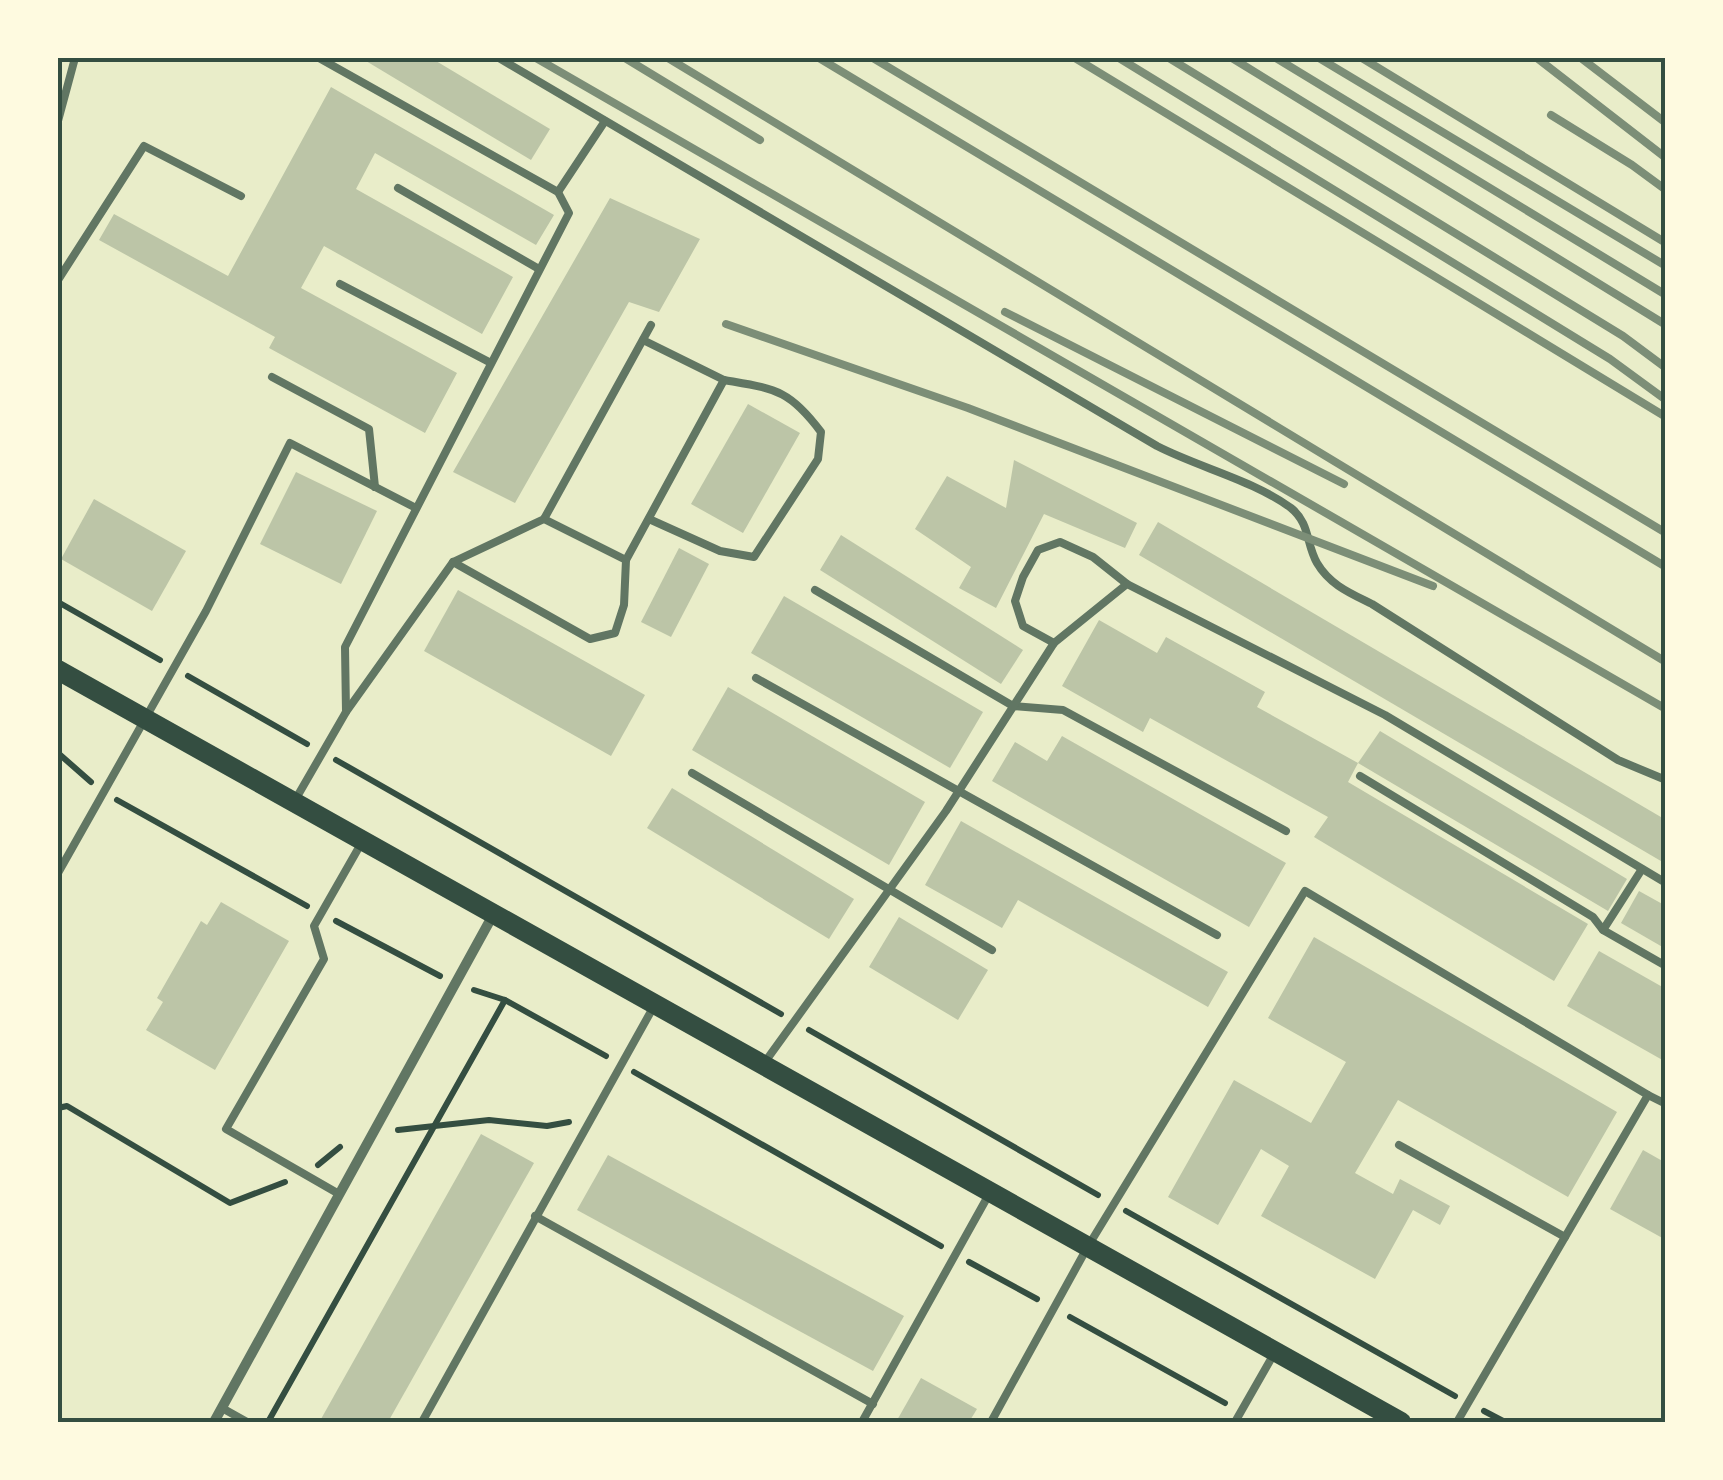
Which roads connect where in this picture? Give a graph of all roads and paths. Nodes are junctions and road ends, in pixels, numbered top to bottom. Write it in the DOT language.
graph roads {
  1 [pos="75,58"];
  2 [pos="319,58"];
  3 [pos="498,58"];
  4 [pos="605,121"];
  5 [pos="58,122"];
  6 [pos="398,188"];
  7 [pos="558,192"];
  8 [pos="241,196"];
  9 [pos="540,269"];
  10 [pos="58,280"];
  11 [pos="340,284"];
  12 [pos="651,325"];
  13 [pos="643,340"];
  14 [pos="491,363"];
  15 [pos="272,377"];
  16 [pos="724,380"];
  17 [pos="375,486"];
  18 [pos="416,508"];
  19 [pos="649,518"];
  20 [pos="544,519"];
  21 [pos="626,560"];
  22 [pos="454,562"];
  23 [pos="1127,584"];
  24 [pos="815,590"];
  25 [pos="1054,643"];
  26 [pos="58,670"];
  27 [pos="756,678"];
  28 [pos="1013,706"];
  29 [pos="346,712"];
  30 [pos="146,721"];
  31 [pos="58,753"];
  32 [pos="692,773"];
  33 [pos="1360,776"];
  34 [pos="1666,780"];
  35 [pos="958,791"];
  36 [pos="102,792"];
  37 [pos="293,804"];
  38 [pos="1286,831"];
  39 [pos="362,842"];
  40 [pos="1642,869"];
  41 [pos="58,873"];
  42 [pos="1666,883"];
  43 [pos="889,890"];
  44 [pos="321,914"];
  45 [pos="493,915"];
  46 [pos="1603,930"];
  47 [pos="1216,936"];
  48 [pos="992,950"];
  49 [pos="1666,966"];
  50 [pos="454,984"];
  51 [pos="505,1000"];
  52 [pos="654,1006"];
  53 [pos="621,1064"];
  54 [pos="763,1066"];
  55 [pos="1648,1095"];
  56 [pos="1666,1104"];
  57 [pos="58,1108"];
  58 [pos="590,1118"];
  59 [pos="434,1126"];
  60 [pos="373,1132"];
  61 [pos="1399,1146"];
  62 [pos="306,1174"];
  63 [pos="991,1192"];
  64 [pos="339,1194"];
  65 [pos="535,1216"];
  66 [pos="1565,1237"];
  67 [pos="1087,1248"];
  68 [pos="956,1254"];
  69 [pos="1054,1308"];
  70 [pos="1275,1352"];
  71 [pos="873,1404"];
  72 [pos="222,1408"];
  73 [pos="1241,1411"];
  74 [pos="1366,1414"];
  75 [pos="214,1422"];
  76 [pos="247,1422"];
  77 [pos="268,1422"];
  78 [pos="422,1422"];
  79 [pos="862,1422"];
  80 [pos="991,1422"];
  81 [pos="1235,1422"];
  82 [pos="1401,1422"];
  83 [pos="1457,1422"];
  1 -- 5 [label="lane"];
  2 -- 7 [label="lane"];
  3 -- 4 [label="lane"];
  4 -- 7 [label="lane"];
  4 -- 34 [label="lane"];
  6 -- 9 [label="lane"];
  7 -- 9 [label="lane"];
  8 -- 10 [label="lane"];
  9 -- 14 [label="lane"];
  11 -- 14 [label="lane"];
  12 -- 13 [label="lane"];
  13 -- 16 [label="lane"];
  13 -- 20 [label="lane"];
  14 -- 18 [label="lane"];
  15 -- 17 [label="lane"];
  16 -- 19 [label="lane"];
  16 -- 19 [label="lane"];
  17 -- 18 [label="lane"];
  17 -- 30 [label="lane"];
  18 -- 29 [label="lane"];
  19 -- 21 [label="lane"];
  20 -- 21 [label="lane"];
  20 -- 22 [label="lane"];
  21 -- 22 [label="lane"];
  22 -- 29 [label="lane"];
  23 -- 25 [label="lane"];
  23 -- 25 [label="lane"];
  23 -- 40 [label="lane"];
  24 -- 28 [label="lane"];
  25 -- 28 [label="lane"];
  26 -- 30 [label="main road"];
  27 -- 35 [label="lane"];
  28 -- 35 [label="lane"];
  28 -- 38 [label="lane"];
  29 -- 37 [label="lane"];
  30 -- 36 [label="lane"];
  30 -- 37 [label="main road"];
  31 -- 36 [label="path"];
  32 -- 43 [label="lane"];
  33 -- 46 [label="lane"];
  35 -- 43 [label="lane"];
  35 -- 47 [label="lane"];
  36 -- 41 [label="lane"];
  36 -- 44 [label="path"];
  37 -- 39 [label="main road"];
  39 -- 44 [label="lane"];
  39 -- 45 [label="main road"];
  40 -- 42 [label="lane"];
  40 -- 46 [label="lane"];
  43 -- 48 [label="lane"];
  43 -- 54 [label="lane"];
  44 -- 50 [label="path"];
  44 -- 62 [label="lane"];
  45 -- 50 [label="street"];
  45 -- 52 [label="main road"];
  46 -- 49 [label="lane"];
  50 -- 51 [label="path"];
  50 -- 60 [label="street"];
  51 -- 53 [label="path"];
  51 -- 59 [label="path"];
  52 -- 53 [label="lane"];
  52 -- 54 [label="main road"];
  53 -- 58 [label="lane"];
  53 -- 68 [label="path"];
  54 -- 63 [label="main road"];
  55 -- 56 [label="lane"];
  55 -- 66 [label="lane"];
  55 -- 67 [label="lane"];
  57 -- 62 [label="path"];
  58 -- 59 [label="path"];
  58 -- 65 [label="lane"];
  59 -- 60 [label="path"];
  59 -- 77 [label="path"];
  60 -- 62 [label="path"];
  60 -- 64 [label="street"];
  61 -- 66 [label="lane"];
  62 -- 64 [label="lane"];
  63 -- 67 [label="main road"];
  63 -- 68 [label="lane"];
  64 -- 72 [label="street"];
  65 -- 71 [label="lane"];
  65 -- 78 [label="lane"];
  66 -- 83 [label="lane"];
  67 -- 69 [label="lane"];
  67 -- 70 [label="main road"];
  68 -- 69 [label="path"];
  68 -- 71 [label="lane"];
  69 -- 73 [label="path"];
  69 -- 80 [label="lane"];
  70 -- 73 [label="lane"];
  70 -- 74 [label="main road"];
  71 -- 79 [label="lane"];
  72 -- 75 [label="street"];
  72 -- 76 [label="lane"];
  73 -- 81 [label="lane"];
  74 -- 82 [label="main road"];
}
